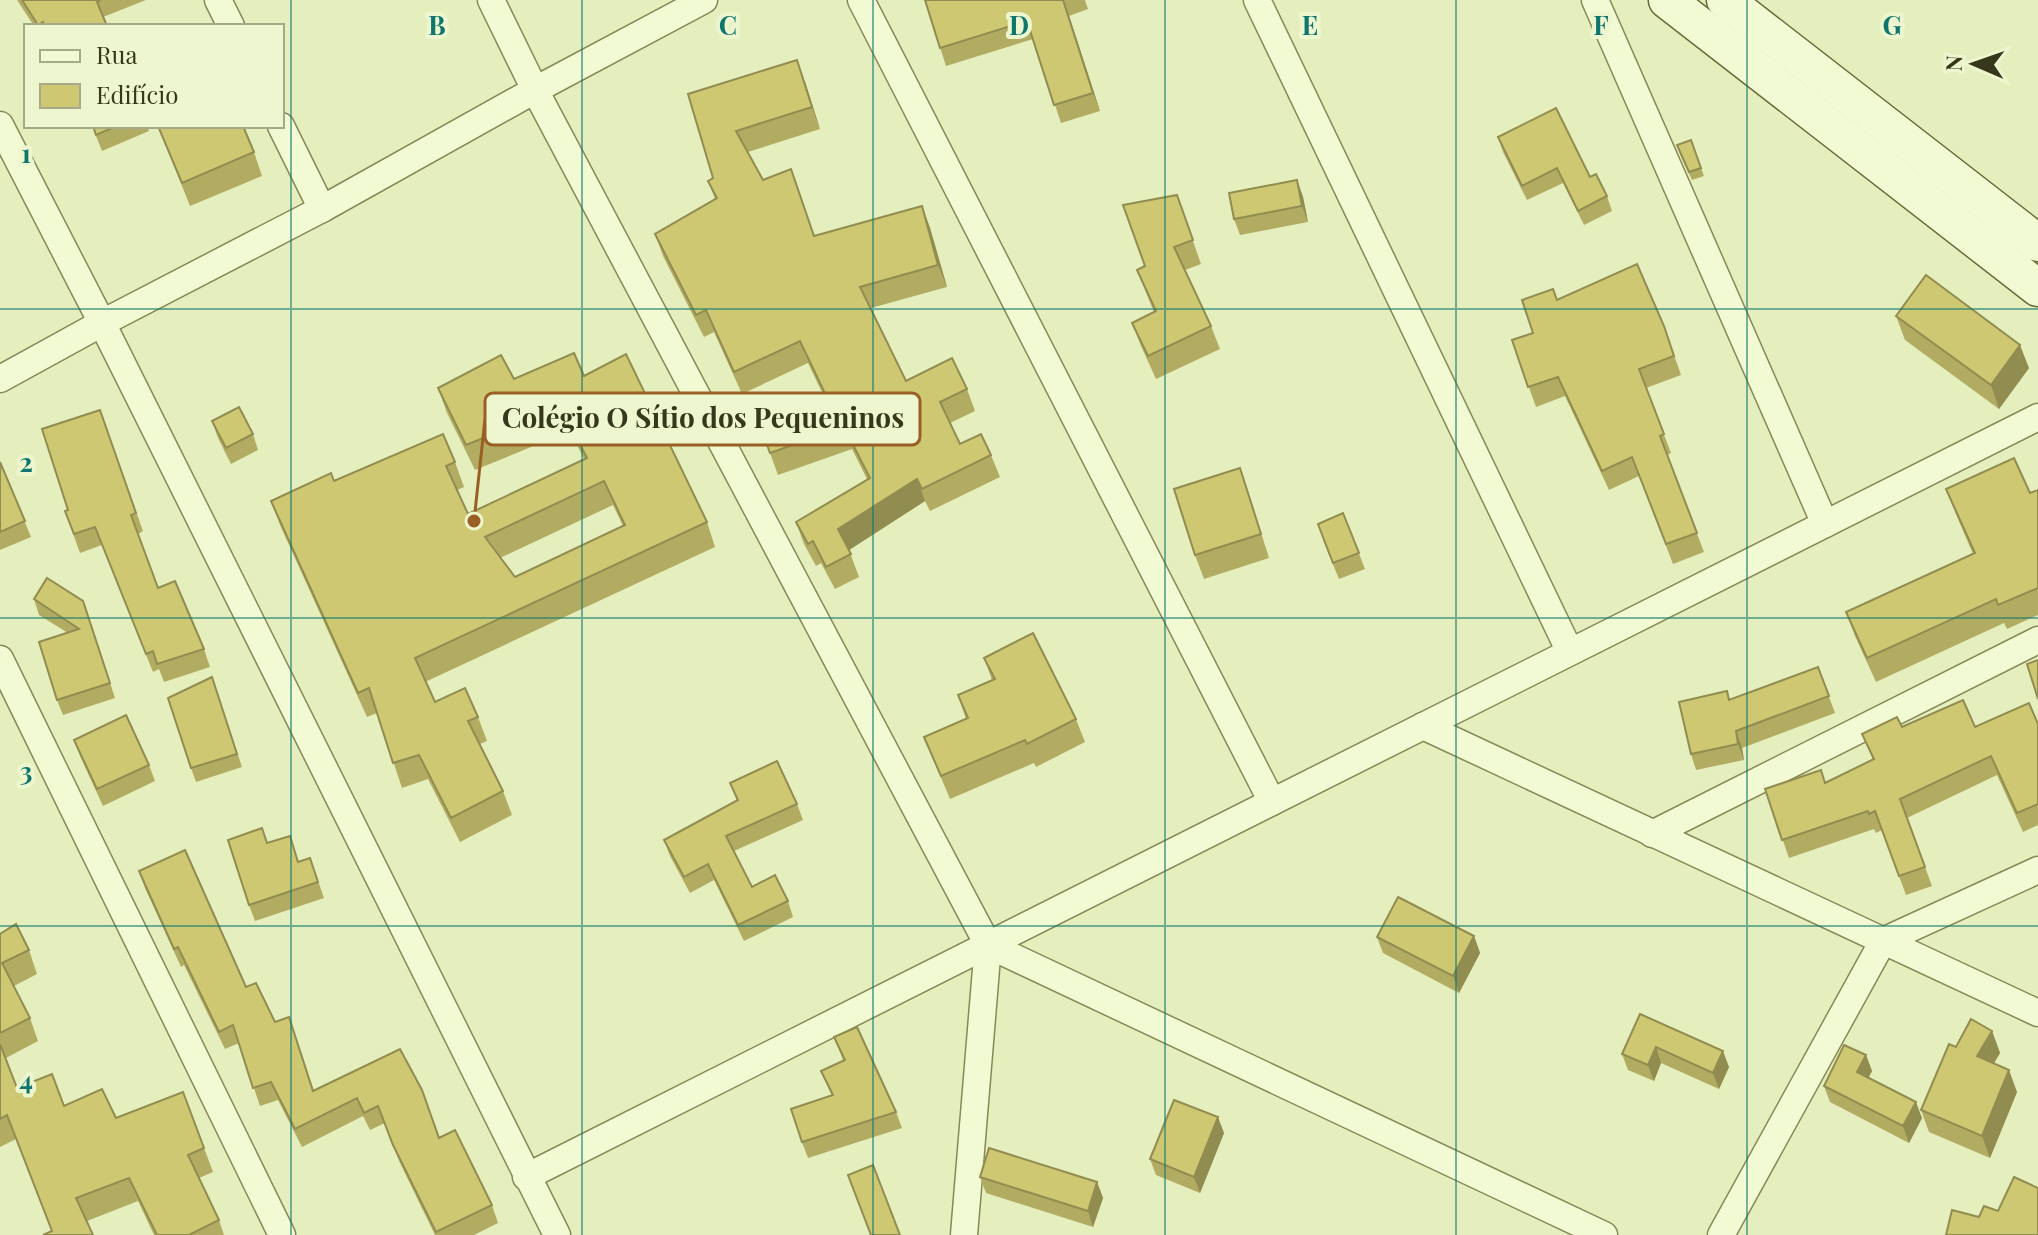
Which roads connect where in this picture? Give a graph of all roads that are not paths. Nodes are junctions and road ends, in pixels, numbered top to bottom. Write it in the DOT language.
graph roads {
  1 [pos="218,0"];
  2 [pos="491,0"];
  3 [pos="704,0"];
  4 [pos="861,0"];
  5 [pos="1257,0"];
  6 [pos="1595,0"];
  7 [pos="1667,0"];
  8 [pos="1725,0"];
  9 [pos="230,24"];
  10 [pos="535,90"];
  11 [pos="0,125"];
  12 [pos="282,128"];
  13 [pos="322,209"];
  14 [pos="2038,243"];
  15 [pos="2038,288"];
  16 [pos="102,323"];
  17 [pos="0,379"];
  18 [pos="2038,417"];
  19 [pos="1825,524"];
  20 [pos="2038,640"];
  21 [pos="1570,652"];
  22 [pos="0,659"];
  23 [pos="1423,726"];
  24 [pos="1272,802"];
  25 [pos="1652,834"];
  26 [pos="2038,870"];
  27 [pos="1883,941"];
  28 [pos="988,945"];
  29 [pos="2038,1013"];
  30 [pos="526,1177"];
  31 [pos="282,1235"];
  32 [pos="557,1235"];
  33 [pos="964,1235"];
  34 [pos="1604,1235"];
  35 [pos="1721,1235"];
  1 -- 9 [label="street"];
  2 -- 10 [label="street"];
  3 -- 10 [label="street"];
  4 -- 24 [label="street"];
  5 -- 21 [label="street"];
  6 -- 19 [label="street"];
  7 -- 15 [label="street"];
  8 -- 14 [label="street"];
  10 -- 13 [label="street"];
  10 -- 28 [label="street"];
  11 -- 16 [label="street"];
  12 -- 13 [label="street"];
  13 -- 16 [label="street"];
  16 -- 17 [label="street"];
  16 -- 30 [label="street"];
  18 -- 19 [label="street"];
  19 -- 21 [label="street"];
  20 -- 25 [label="street"];
  21 -- 23 [label="street"];
  22 -- 31 [label="street"];
  23 -- 24 [label="street"];
  23 -- 25 [label="street"];
  24 -- 28 [label="street"];
  25 -- 27 [label="street"];
  26 -- 27 [label="street"];
  27 -- 29 [label="street"];
  27 -- 35 [label="street"];
  28 -- 30 [label="street"];
  28 -- 33 [label="street"];
  28 -- 34 [label="street"];
  30 -- 32 [label="street"];
}
